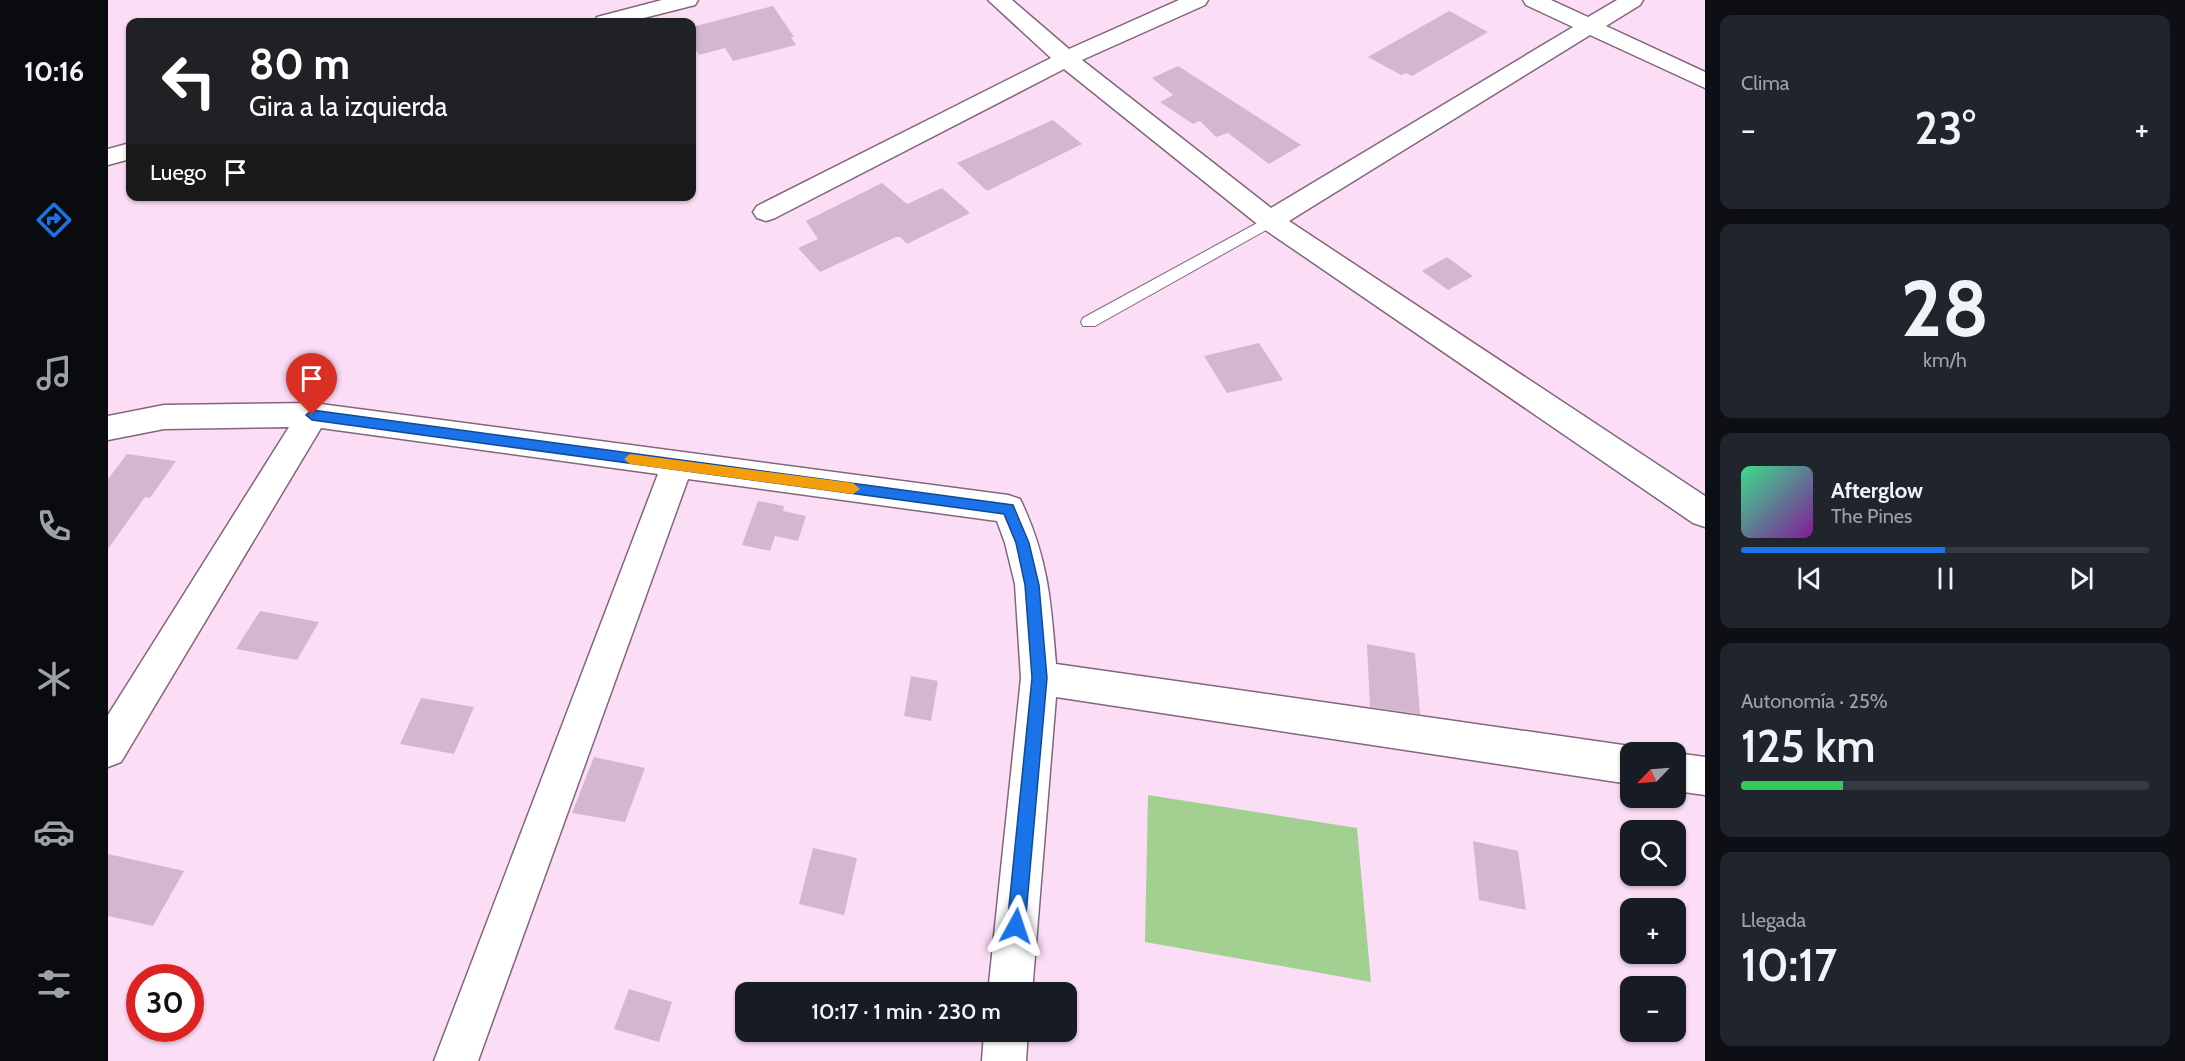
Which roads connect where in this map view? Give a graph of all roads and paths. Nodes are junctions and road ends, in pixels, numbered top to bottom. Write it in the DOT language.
graph roads {
  1 [pos="687,0"];
  2 [pos="999,0"];
  3 [pos="1197,0"];
  4 [pos="1533,0"];
  5 [pos="1632,0"];
  6 [pos="620,18"];
  7 [pos="1590,27"];
  8 [pos="1066,59"];
  9 [pos="1705,81"];
  10 [pos="126,152"];
  11 [pos="108,157"];
  12 [pos="766,212"];
  13 [pos="1270,221"];
  14 [pos="1089,322"];
  15 [pos="312,415"];
  16 [pos="108,428"];
  17 [pos="676,465"];
  18 [pos="1701,505"];
  19 [pos="1039,678"];
  20 [pos="108,749"];
  21 [pos="1620,764"];
  22 [pos="1686,773"];
  23 [pos="1705,776"];
  24 [pos="1011,982"];
  25 [pos="1005,1042"];
  26 [pos="456,1061"];
  27 [pos="1004,1061"];
  1 -- 6 [label="street"];
  2 -- 8 [label="street"];
  3 -- 8 [label="street"];
  4 -- 7 [label="street"];
  5 -- 7 [label="street"];
  7 -- 9 [label="street"];
  7 -- 13 [label="street"];
  8 -- 12 [label="street"];
  8 -- 13 [label="street"];
  10 -- 11 [label="street"];
  13 -- 14 [label="lane"];
  13 -- 18 [label="street"];
  15 -- 16 [label="street"];
  15 -- 17 [label="street"];
  15 -- 20 [label="street"];
  17 -- 19 [label="street"];
  17 -- 26 [label="street"];
  19 -- 21 [label="street"];
  19 -- 24 [label="street"];
  22 -- 23 [label="street"];
  25 -- 27 [label="street"];
}
